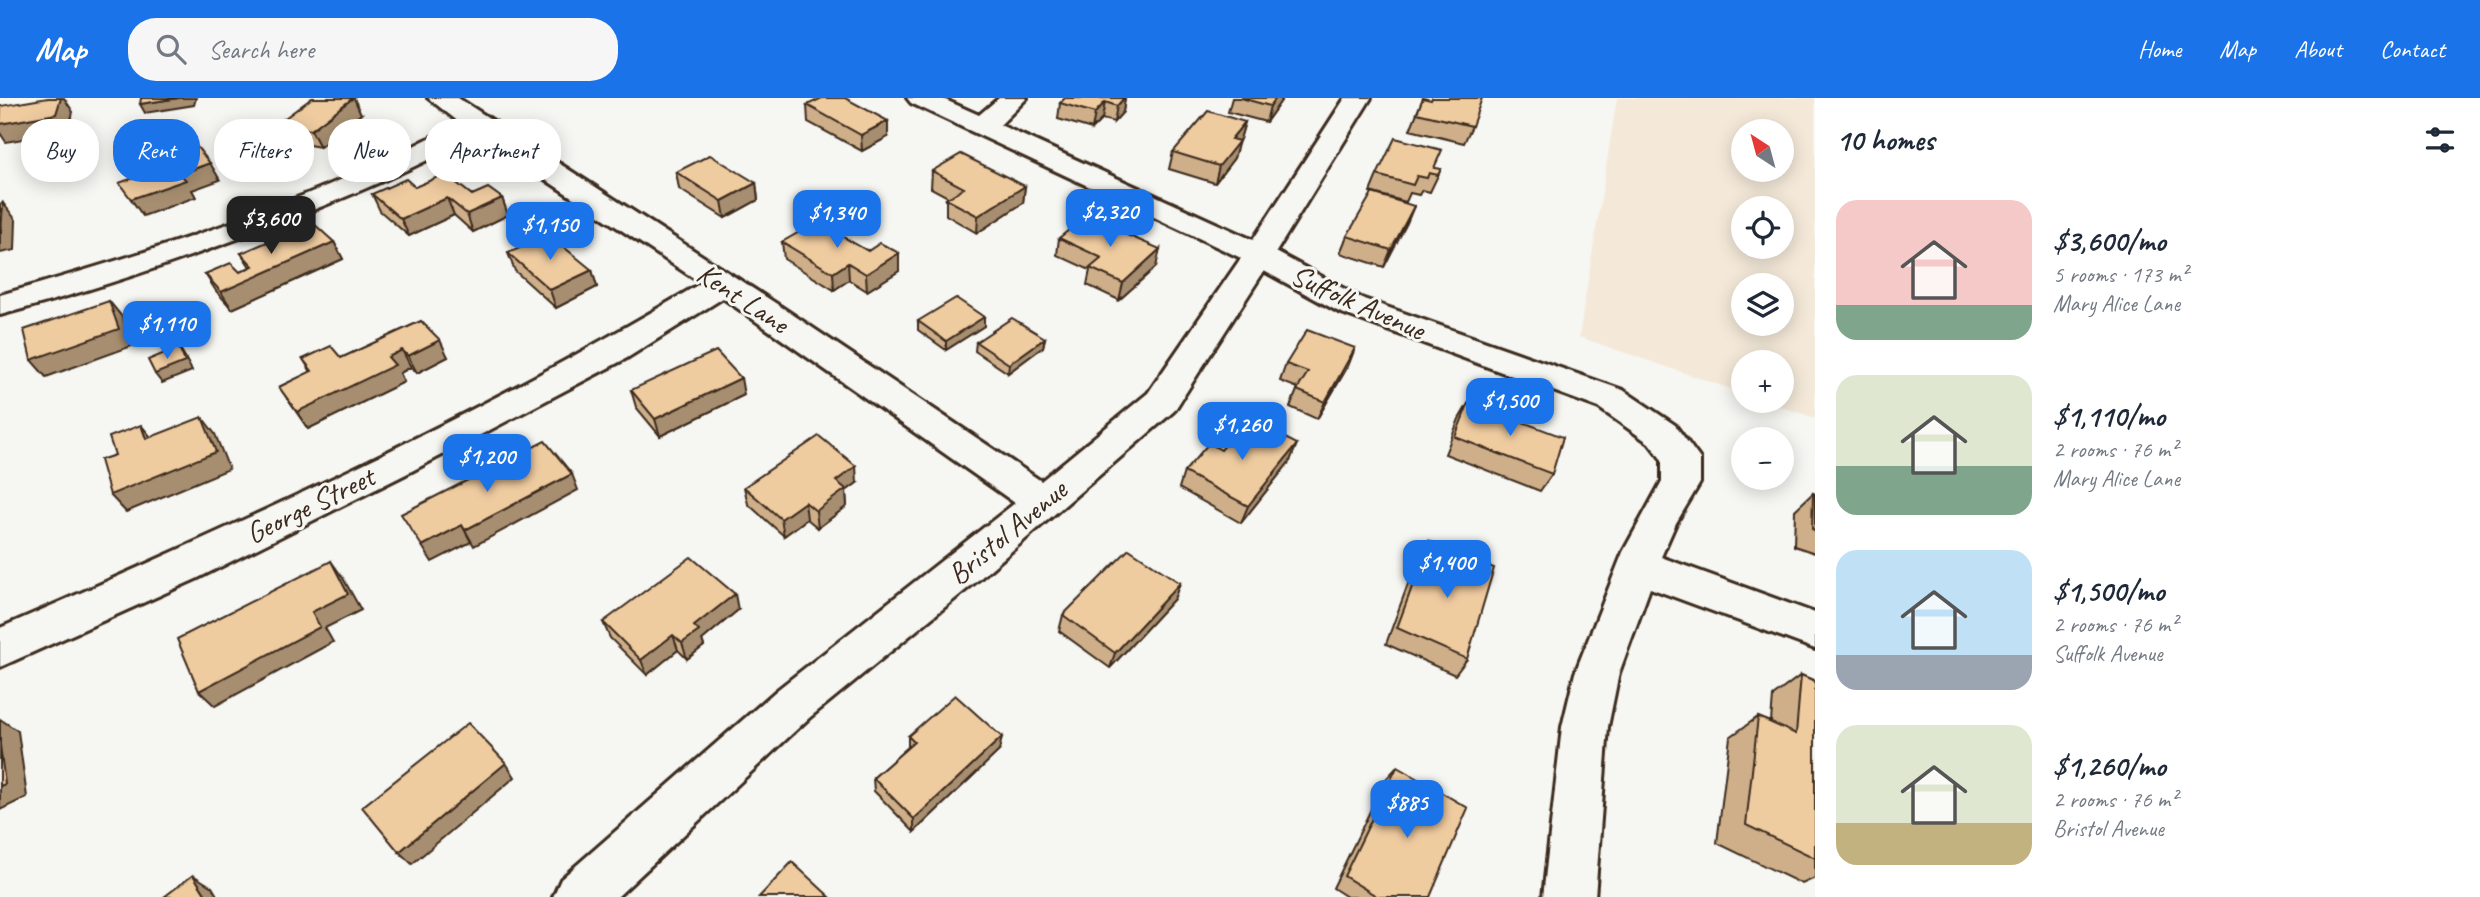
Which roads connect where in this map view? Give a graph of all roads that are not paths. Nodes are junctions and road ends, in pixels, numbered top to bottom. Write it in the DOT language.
graph roads {
  1 [pos="441,98"];
  2 [pos="920,98"];
  3 [pos="1014,98"];
  4 [pos="1358,98"];
  5 [pos="473,119"];
  6 [pos="982,127"];
  7 [pos="425,150"];
  8 [pos="561,177"];
  9 [pos="1258,254"];
  10 [pos="722,284"];
  11 [pos="0,305"];
  12 [pos="1043,502"];
  13 [pos="1638,566"];
  14 [pos="1815,631"];
  15 [pos="0,648"];
  16 [pos="579,897"];
  17 [pos="1569,897"];
  1 -- 5 [label="street, Kent Lane"];
  2 -- 6 [label="street, Suffolk Avenue"];
  3 -- 6 [label="street"];
  4 -- 9 [label="street, Bristol Avenue"];
  6 -- 9 [label="street, Suffolk Avenue"];
  7 -- 11 [label="street"];
  8 -- 10 [label="street, Kent Lane"];
  9 -- 12 [label="street, Bristol Avenue"];
  9 -- 13 [label="street, Suffolk Avenue"];
  10 -- 12 [label="street, Kent Lane"];
  10 -- 15 [label="street, George Street"];
  12 -- 16 [label="street, Bristol Avenue"];
  13 -- 14 [label="street"];
  13 -- 17 [label="street, Suffolk Avenue"];
}
